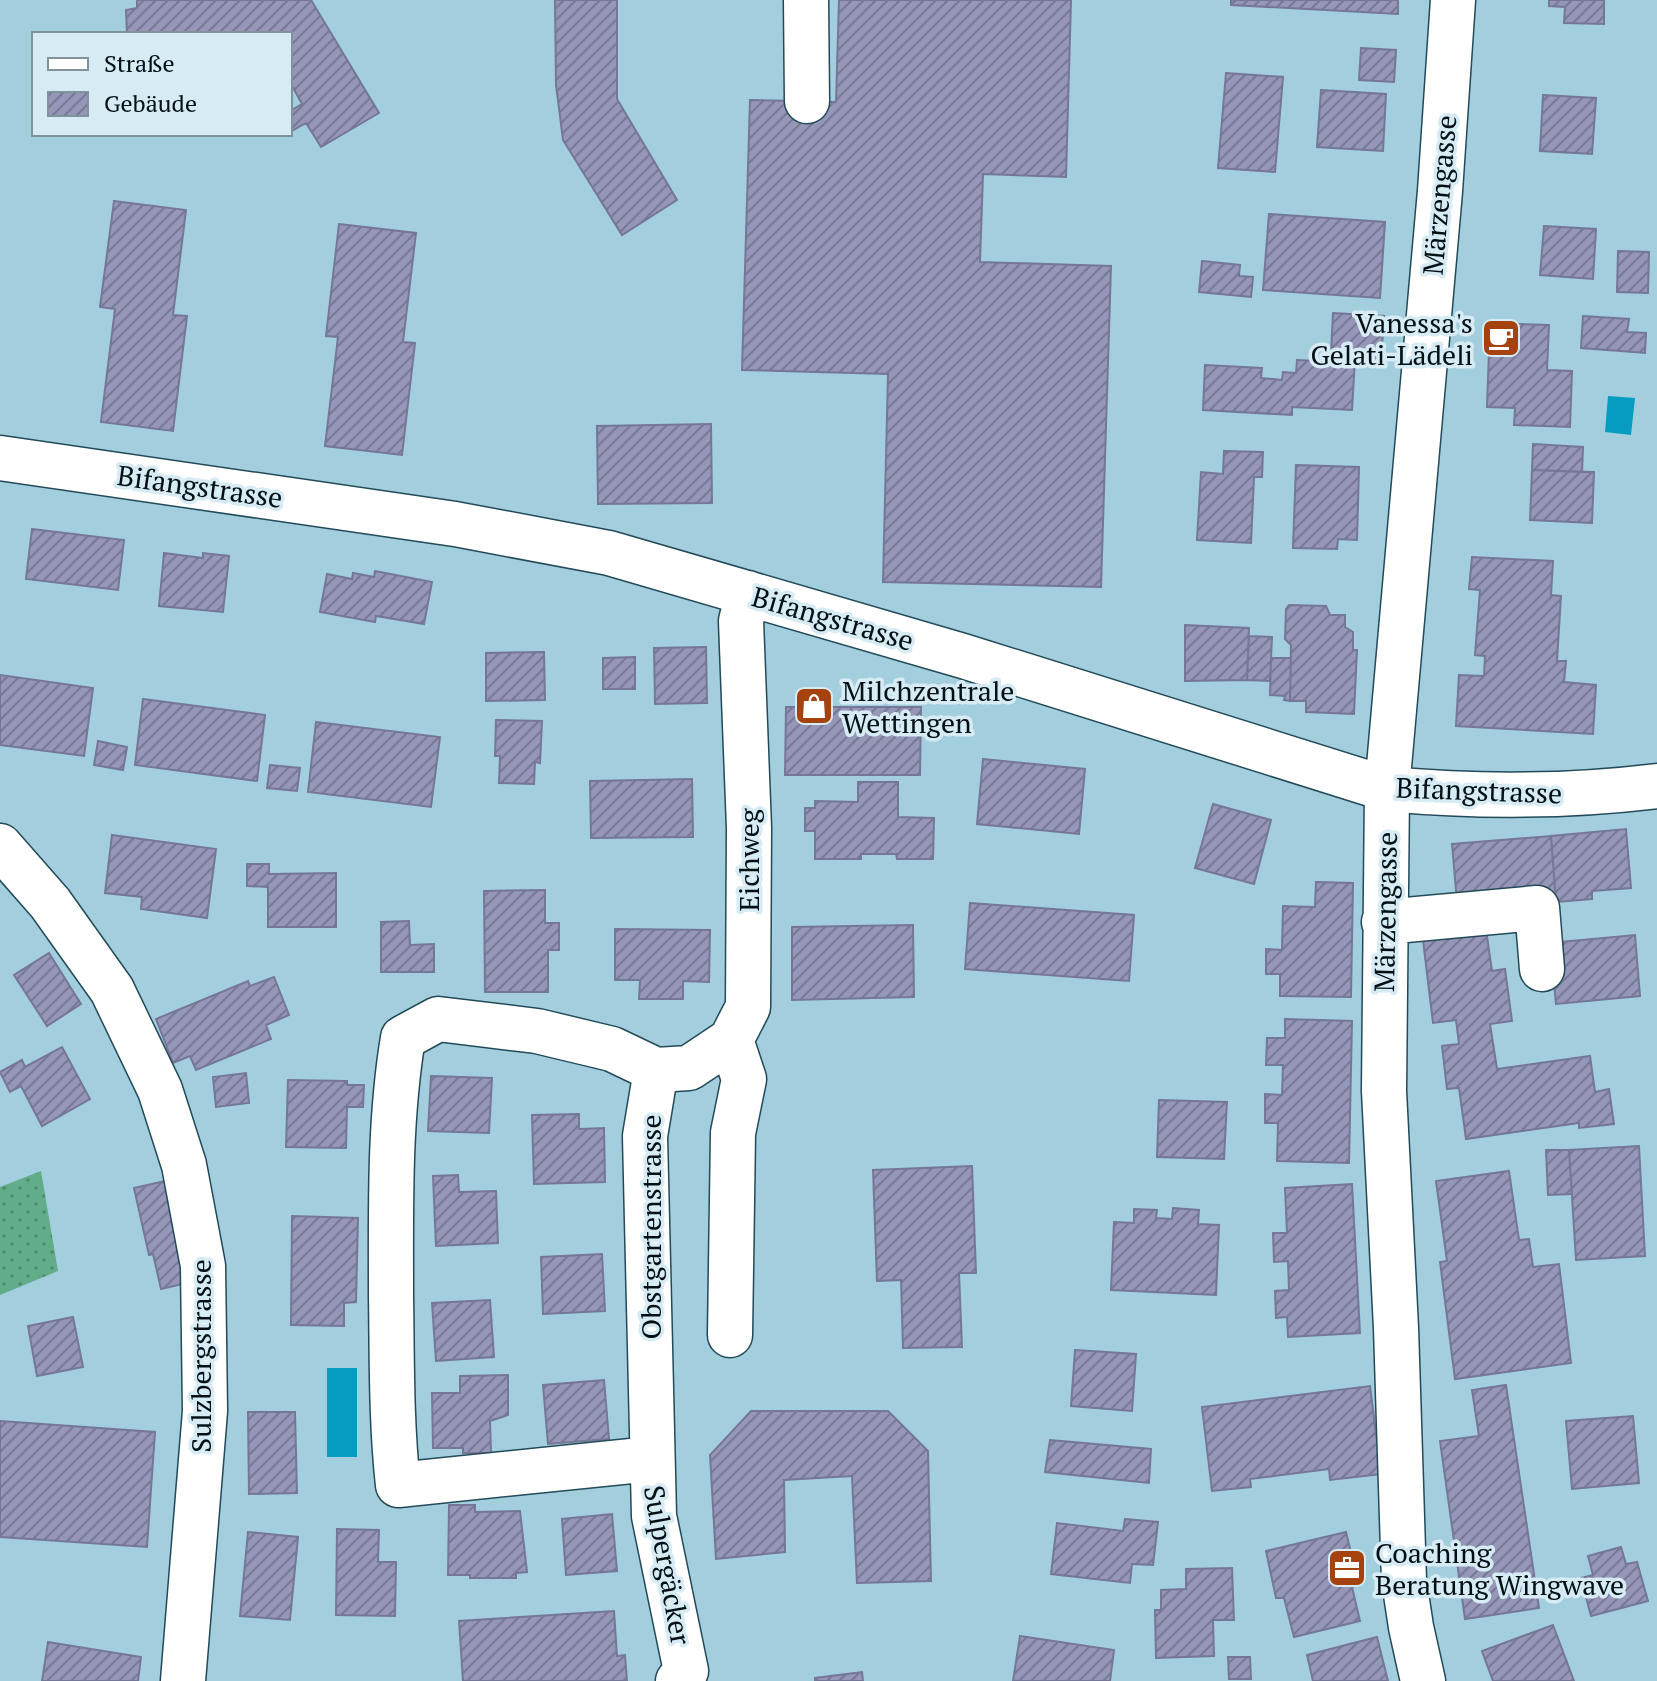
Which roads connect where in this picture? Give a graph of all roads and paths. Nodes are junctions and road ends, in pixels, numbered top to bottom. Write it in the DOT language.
graph roads {
  1 [pos="806,0"];
  2 [pos="1453,0"];
  3 [pos="807,101"];
  4 [pos="0,458"];
  5 [pos="748,593"];
  6 [pos="1657,786"];
  7 [pos="1387,789"];
  8 [pos="0,846"];
  9 [pos="1384,922"];
  10 [pos="1542,969"];
  11 [pos="731,1040"];
  12 [pos="656,1070"];
  13 [pos="730,1335"];
  14 [pos="651,1459"];
  15 [pos="682,1676"];
  16 [pos="183,1681"];
  17 [pos="1423,1681"];
  1 -- 3 [label="street"];
  2 -- 7 [label="street, Märzengasse"];
  4 -- 5 [label="street, Bifangstrasse"];
  5 -- 7 [label="street, Bifangstrasse"];
  5 -- 11 [label="street, Eichweg"];
  6 -- 7 [label="street, Bifangstrasse"];
  7 -- 9 [label="street, Märzengasse"];
  8 -- 16 [label="street, Sulzbergstrasse"];
  9 -- 10 [label="street"];
  9 -- 17 [label="street, Märzengasse"];
  11 -- 12 [label="street"];
  11 -- 13 [label="street"];
  12 -- 14 [label="street, Obstgartenstrasse"];
  12 -- 14 [label="street"];
  14 -- 15 [label="street, Sulpergäcker"];
}
